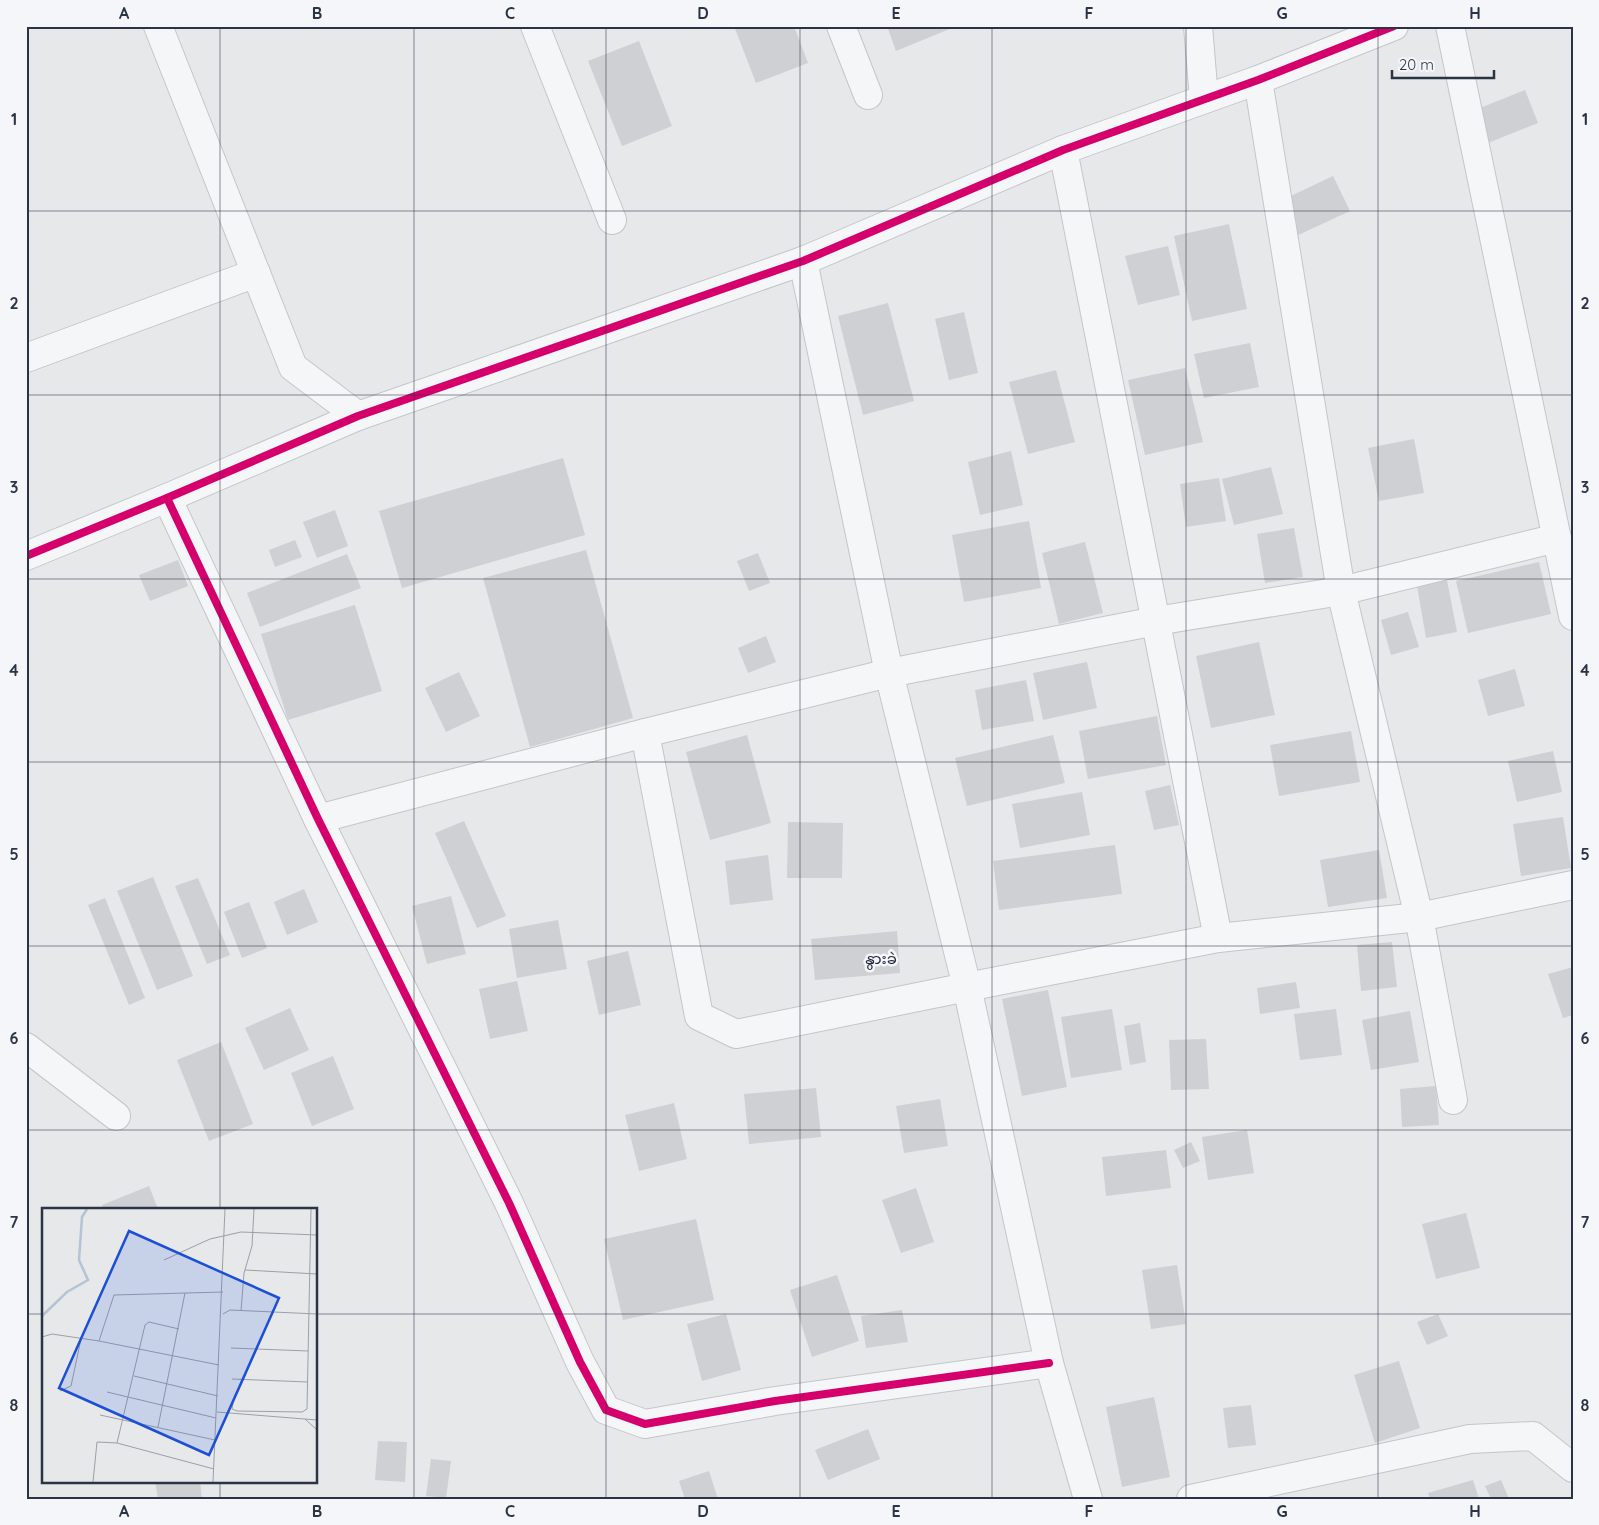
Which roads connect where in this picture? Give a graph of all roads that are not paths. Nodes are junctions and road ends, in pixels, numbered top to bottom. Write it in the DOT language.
graph roads {
  1 [pos="158,26"];
  2 [pos="535,26"];
  3 [pos="842,26"];
  4 [pos="1198,26"];
  5 [pos="1394,26"];
  6 [pos="1450,26"];
  7 [pos="1258,80"];
  8 [pos="868,95"];
  9 [pos="1204,99"];
  10 [pos="1063,150"];
  11 [pos="612,220"];
  12 [pos="803,261"];
  13 [pos="256,273"];
  14 [pos="26,358"];
  15 [pos="358,416"];
  16 [pos="167,498"];
  17 [pos="1557,538"];
  18 [pos="26,556"];
  19 [pos="1340,591"];
  20 [pos="1573,616"];
  21 [pos="1156,620"];
  22 [pos="889,673"];
  23 [pos="645,733"];
  24 [pos="318,819"];
  25 [pos="1573,885"];
  26 [pos="1419,917"];
  27 [pos="1218,938"];
  28 [pos="967,987"];
  29 [pos="26,1047"];
  30 [pos="1453,1100"];
  31 [pos="116,1116"];
  32 [pos="1049,1363"];
  33 [pos="1573,1468"];
  34 [pos="1088,1499"];
  35 [pos="1191,1499"];
  1 -- 13 [label="street"];
  2 -- 11 [label="street"];
  3 -- 8 [label="street"];
  4 -- 9 [label="street"];
  5 -- 7 [label="street"];
  6 -- 17 [label="street"];
  7 -- 9 [label="street"];
  7 -- 19 [label="street"];
  9 -- 10 [label="street"];
  10 -- 12 [label="street"];
  10 -- 21 [label="street"];
  12 -- 15 [label="street"];
  12 -- 22 [label="street"];
  13 -- 14 [label="street"];
  13 -- 15 [label="street"];
  15 -- 16 [label="street"];
  16 -- 18 [label="street"];
  16 -- 24 [label="street"];
  17 -- 19 [label="street"];
  17 -- 20 [label="street"];
  19 -- 21 [label="street"];
  19 -- 26 [label="street"];
  21 -- 22 [label="street"];
  21 -- 27 [label="street"];
  22 -- 23 [label="street"];
  22 -- 28 [label="street"];
  23 -- 24 [label="street"];
  23 -- 28 [label="street"];
  24 -- 32 [label="street"];
  25 -- 26 [label="street"];
  26 -- 27 [label="street"];
  26 -- 30 [label="street"];
  27 -- 28 [label="street"];
  28 -- 32 [label="street"];
  29 -- 31 [label="street"];
  32 -- 34 [label="street"];
  33 -- 35 [label="street"];
}
